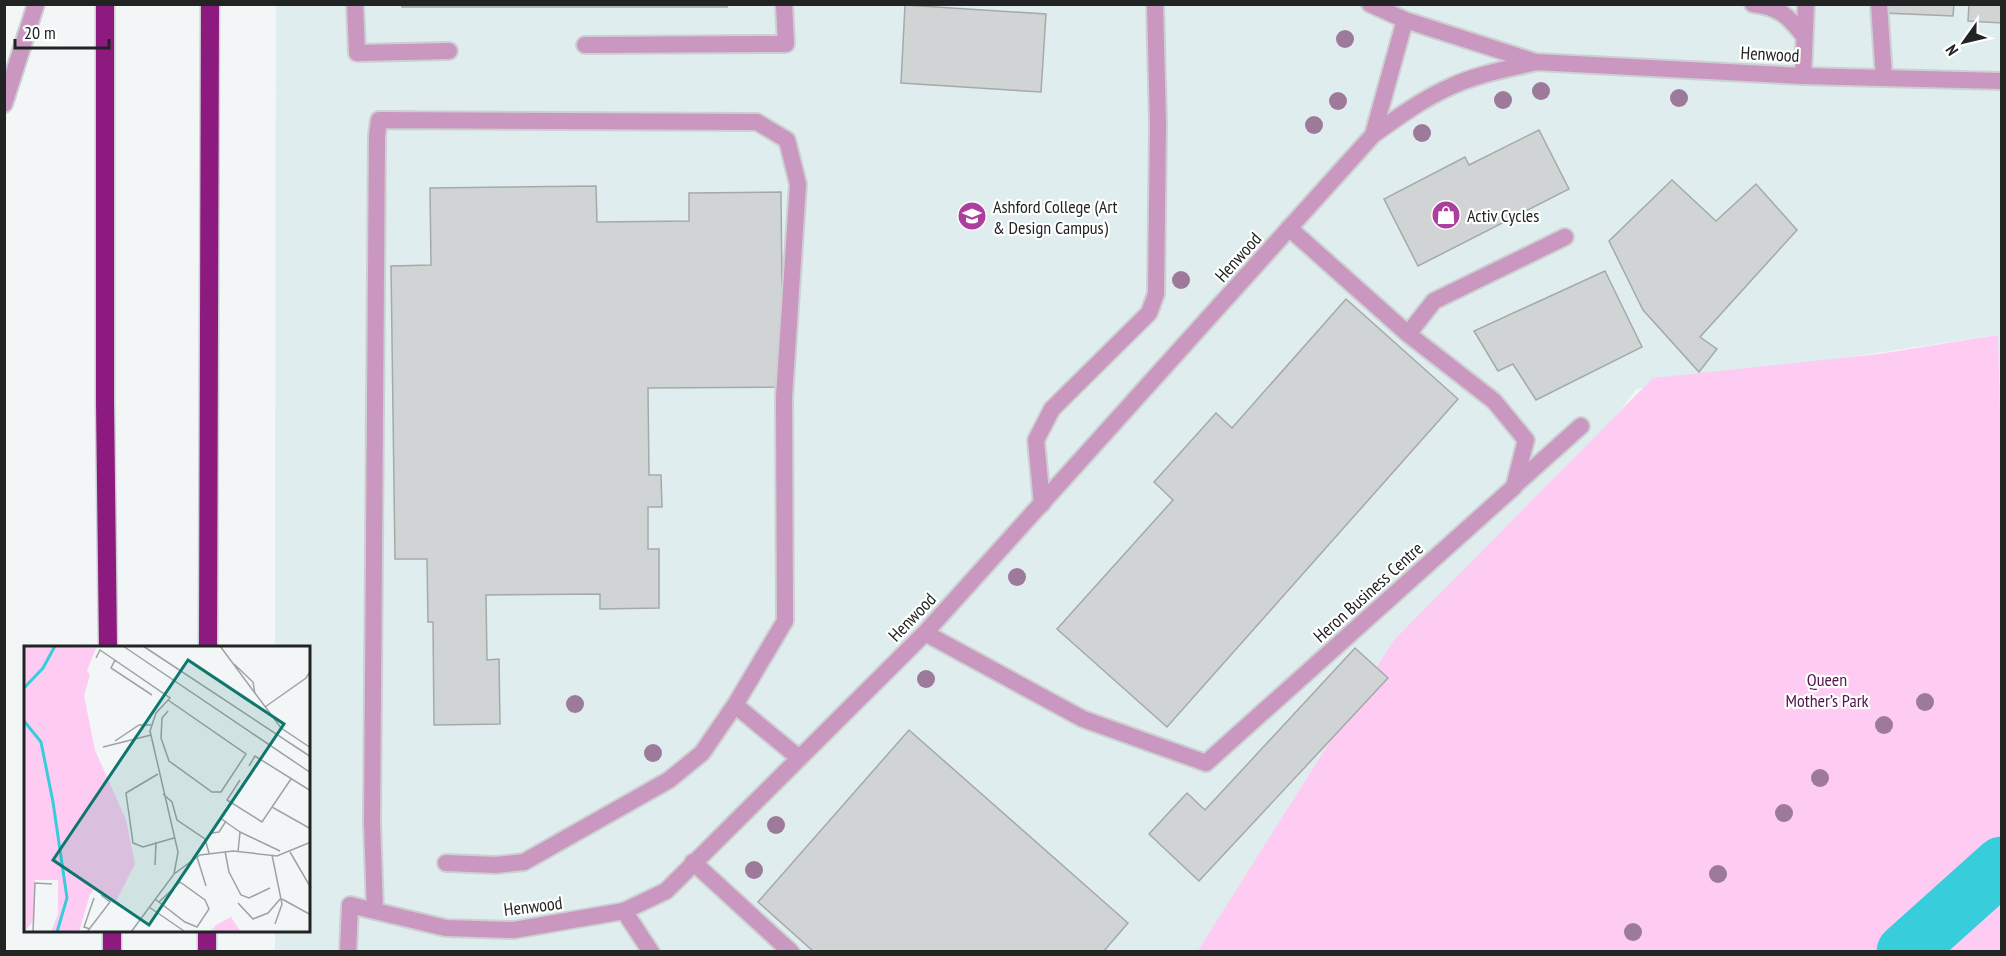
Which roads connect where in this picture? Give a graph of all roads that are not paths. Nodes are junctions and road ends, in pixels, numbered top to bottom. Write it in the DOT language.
graph roads {
  1 [pos="36,4"];
  2 [pos="105,4"];
  3 [pos="210,4"];
  4 [pos="355,4"];
  5 [pos="784,4"];
  6 [pos="1155,4"];
  7 [pos="1370,4"];
  8 [pos="1753,4"];
  9 [pos="1806,4"];
  10 [pos="1879,4"];
  11 [pos="1405,20"];
  12 [pos="1804,36"];
  13 [pos="585,45"];
  14 [pos="450,51"];
  15 [pos="1536,63"];
  16 [pos="1803,76"];
  17 [pos="1884,78"];
  18 [pos="2001,81"];
  19 [pos="4,104"];
  20 [pos="1373,135"];
  21 [pos="1289,228"];
  22 [pos="1565,237"];
  23 [pos="1408,334"];
  24 [pos="1581,426"];
  25 [pos="1514,487"];
  26 [pos="1042,504"];
  27 [pos="925,633"];
  28 [pos="108,646"];
  29 [pos="207,646"];
  30 [pos="735,705"];
  31 [pos="799,758"];
  32 [pos="693,862"];
  33 [pos="446,863"];
  34 [pos="375,911"];
  35 [pos="624,911"];
  36 [pos="112,932"];
  37 [pos="207,932"];
  38 [pos="112,951"];
  39 [pos="207,951"];
  40 [pos="348,951"];
  41 [pos="651,951"];
  42 [pos="791,951"];
  1 -- 19 [label="street"];
  2 -- 28 [label="highway"];
  3 -- 29 [label="highway"];
  4 -- 14 [label="street"];
  5 -- 13 [label="street"];
  6 -- 26 [label="street"];
  7 -- 11 [label="street, Henwood"];
  8 -- 12 [label="street"];
  9 -- 12 [label="street"];
  10 -- 17 [label="street"];
  11 -- 15 [label="street, Henwood"];
  11 -- 20 [label="street, Henwood"];
  12 -- 16 [label="street"];
  15 -- 16 [label="street, Henwood"];
  15 -- 20 [label="street, Henwood"];
  16 -- 17 [label="street, Henwood"];
  17 -- 18 [label="street, Henwood"];
  20 -- 21 [label="street, Henwood"];
  21 -- 23 [label="street"];
  21 -- 26 [label="street, Henwood"];
  22 -- 23 [label="street"];
  23 -- 25 [label="street"];
  24 -- 25 [label="street"];
  25 -- 27 [label="street, Heron Business Centre"];
  26 -- 27 [label="street, Henwood"];
  27 -- 31 [label="street, Henwood"];
  30 -- 31 [label="street"];
  30 -- 33 [label="street"];
  30 -- 34 [label="street"];
  31 -- 32 [label="street, Henwood"];
  32 -- 35 [label="street, Henwood"];
  32 -- 42 [label="street"];
  34 -- 35 [label="street, Henwood"];
  34 -- 40 [label="street, Henwood"];
  35 -- 41 [label="street"];
  36 -- 38 [label="highway"];
  37 -- 39 [label="highway"];
}
